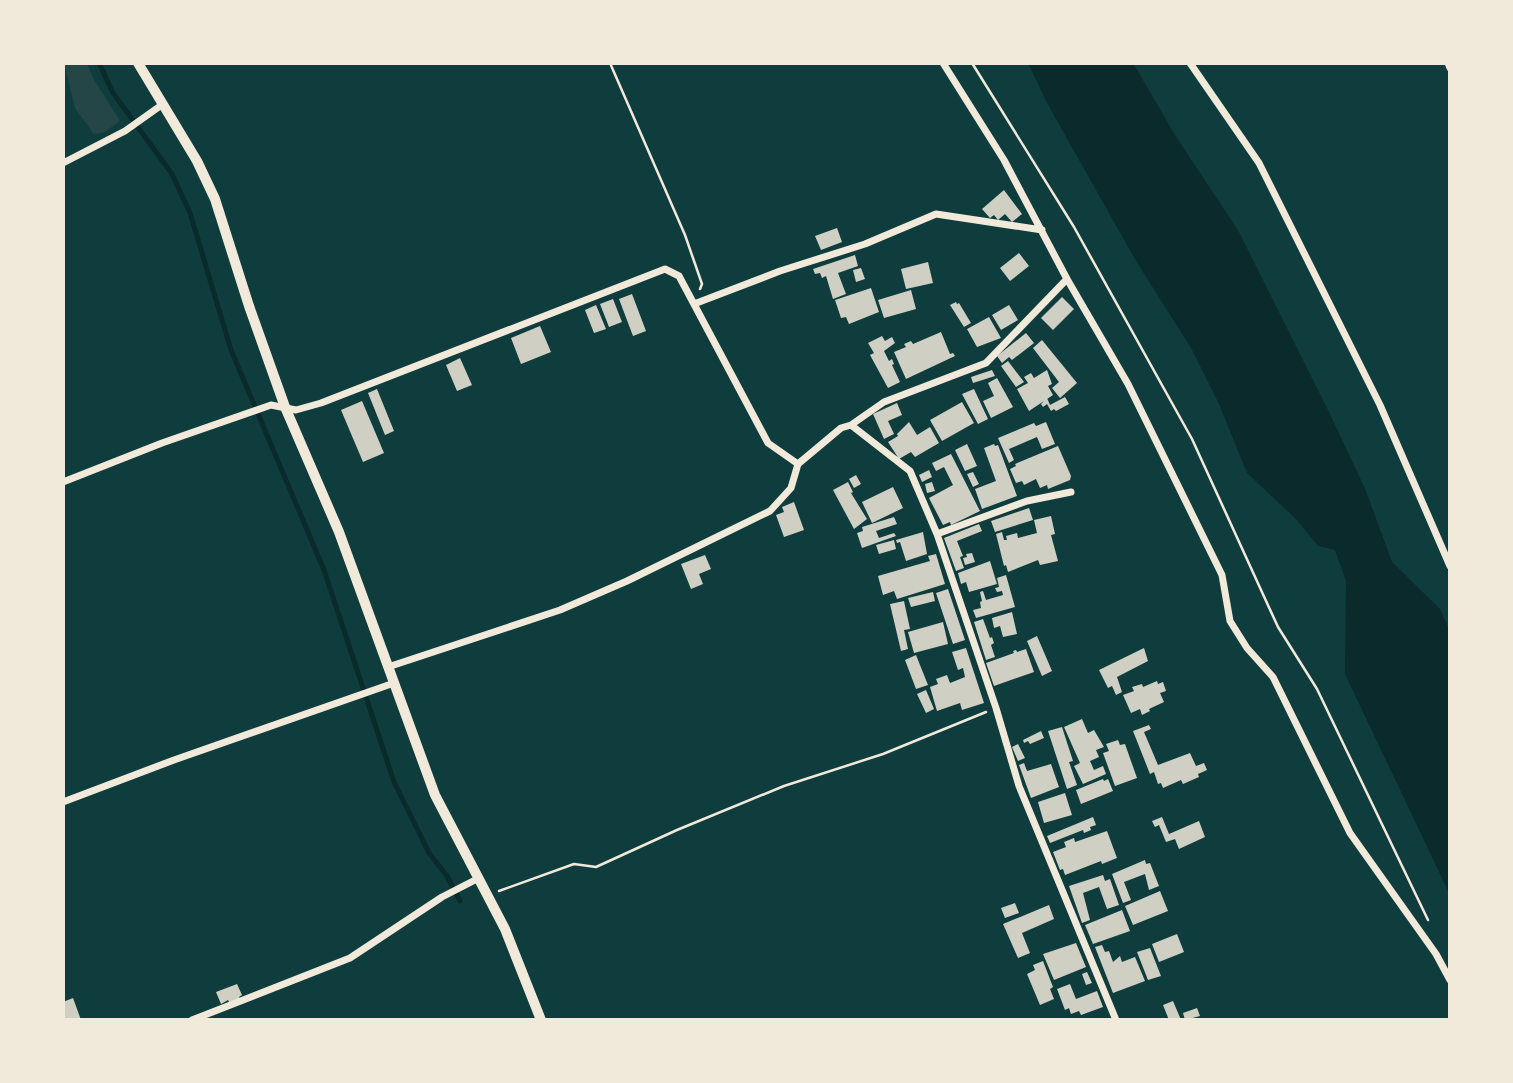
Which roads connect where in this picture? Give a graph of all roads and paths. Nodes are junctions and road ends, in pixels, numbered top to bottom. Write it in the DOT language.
graph roads {
  1 [pos="138,63"];
  2 [pos="610,63"];
  3 [pos="943,63"];
  4 [pos="972,63"];
  5 [pos="1191,63"];
  6 [pos="163,104"];
  7 [pos="63,163"];
  8 [pos="1042,230"];
  9 [pos="1067,279"];
  10 [pos="694,304"];
  11 [pos="285,407"];
  12 [pos="851,425"];
  13 [pos="798,464"];
  14 [pos="63,482"];
  15 [pos="1071,492"];
  16 [pos="937,534"];
  17 [pos="1450,566"];
  18 [pos="388,667"];
  19 [pos="394,683"];
  20 [pos="996,708"];
  21 [pos="63,802"];
  22 [pos="480,878"];
  23 [pos="490,897"];
  24 [pos="1430,924"];
  25 [pos="1450,980"];
  26 [pos="192,1020"];
  27 [pos="541,1020"];
  28 [pos="1116,1020"];
  1 -- 6 [label="street"];
  2 -- 10 [label="path"];
  3 -- 8 [label="street"];
  4 -- 24 [label="path"];
  5 -- 17 [label="street"];
  6 -- 7 [label="street"];
  6 -- 11 [label="street"];
  8 -- 9 [label="street"];
  8 -- 10 [label="street"];
  9 -- 12 [label="street"];
  9 -- 25 [label="street"];
  10 -- 11 [label="street"];
  10 -- 13 [label="street"];
  11 -- 14 [label="street"];
  11 -- 18 [label="street"];
  12 -- 13 [label="street"];
  12 -- 16 [label="street"];
  13 -- 18 [label="street"];
  15 -- 16 [label="street"];
  16 -- 20 [label="street"];
  18 -- 19 [label="street"];
  19 -- 21 [label="street"];
  19 -- 22 [label="street"];
  20 -- 23 [label="path"];
  20 -- 28 [label="street"];
  22 -- 23 [label="street"];
  22 -- 26 [label="street"];
  23 -- 27 [label="street"];
}
